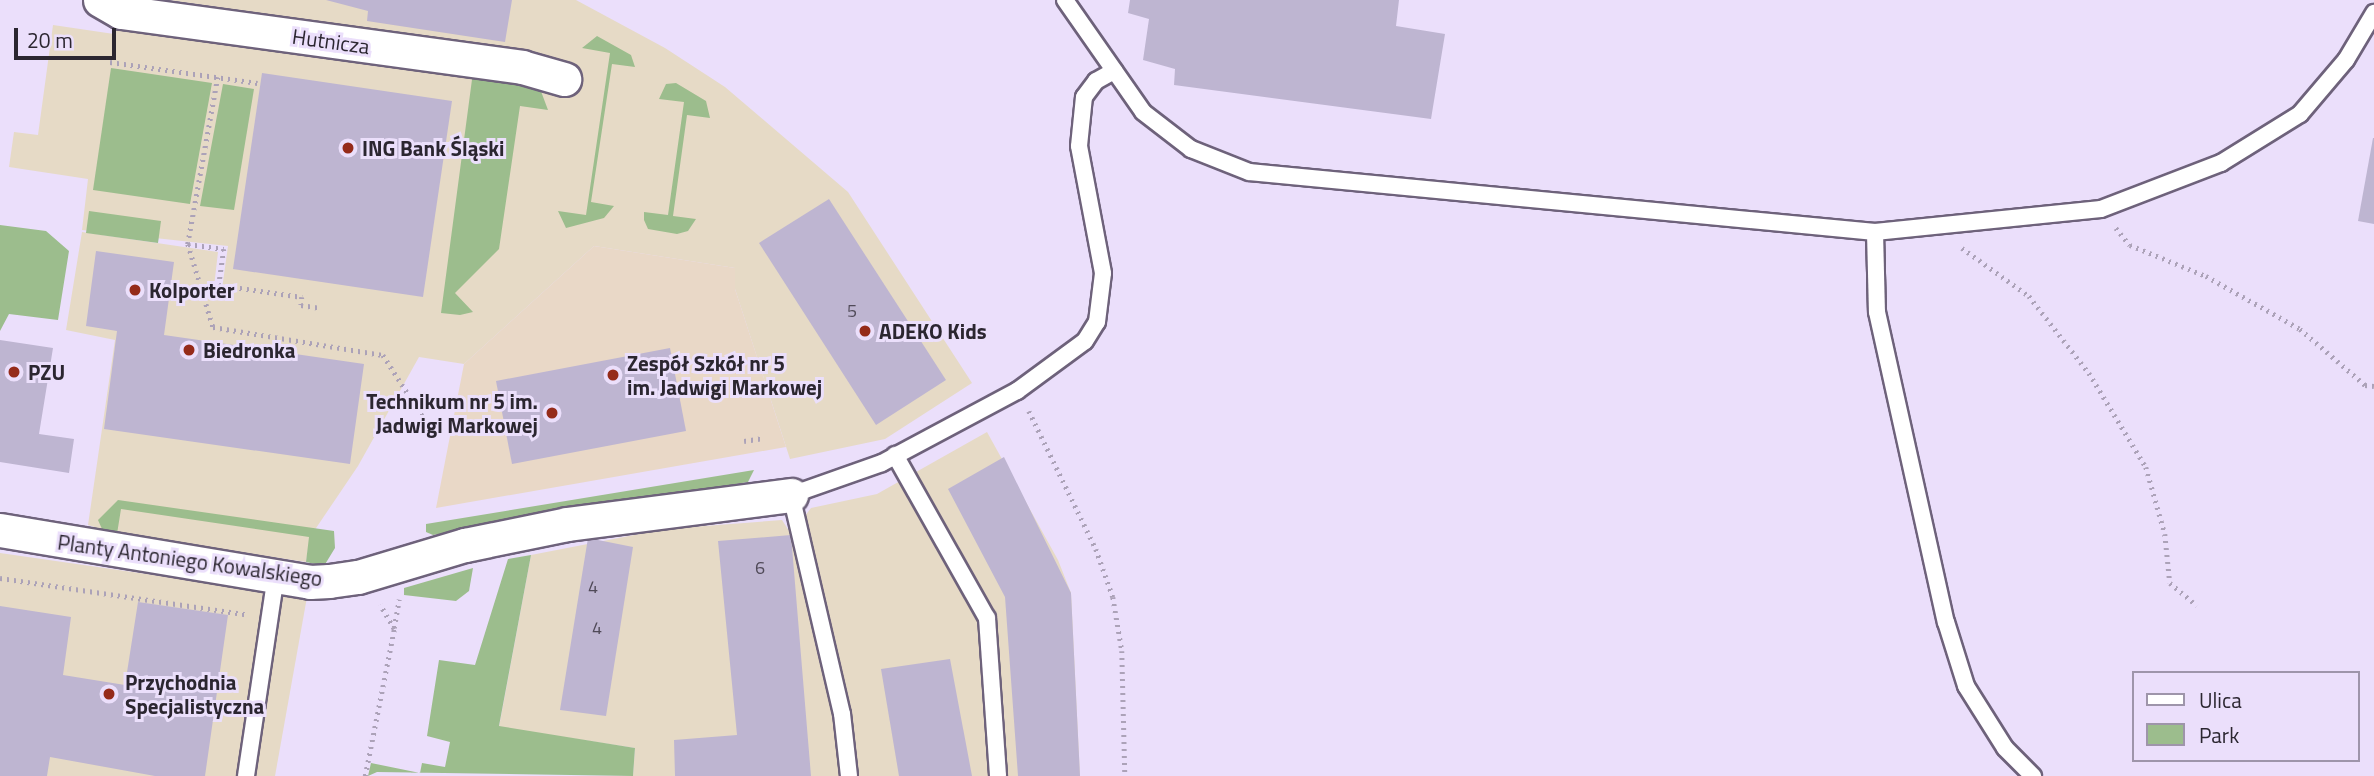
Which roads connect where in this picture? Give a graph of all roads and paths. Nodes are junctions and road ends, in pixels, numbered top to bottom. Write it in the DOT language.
graph roads {
  1 [pos="1065,0"];
  2 [pos="103,1"];
  3 [pos="2374,13"];
  4 [pos="110,62"];
  5 [pos="1114,71"];
  6 [pos="218,77"];
  7 [pos="564,79"];
  8 [pos="258,83"];
  9 [pos="2101,209"];
  10 [pos="1925,227"];
  11 [pos="1875,232"];
  12 [pos="188,244"];
  13 [pos="319,308"];
  14 [pos="2374,386"];
  15 [pos="1017,391"];
  16 [pos="425,420"];
  17 [pos="762,438"];
  18 [pos="744,442"];
  19 [pos="895,456"];
  20 [pos="792,495"];
  21 [pos="0,530"];
  22 [pos="276,576"];
  23 [pos="0,578"];
  24 [pos="373,593"];
  25 [pos="400,595"];
  26 [pos="2197,606"];
  27 [pos="270,618"];
  28 [pos="394,629"];
  29 [pos="246,776"];
  30 [pos="365,776"];
  31 [pos="849,776"];
  32 [pos="998,776"];
  33 [pos="1125,776"];
  34 [pos="2033,776"];
  1 -- 5 [label="lane"];
  2 -- 7 [label="street, Hutnicza"];
  3 -- 9 [label="lane"];
  4 -- 6 [label="path"];
  5 -- 11 [label="lane"];
  5 -- 15 [label="lane"];
  6 -- 8 [label="path"];
  6 -- 12 [label="path"];
  9 -- 10 [label="lane"];
  9 -- 14 [label="path"];
  10 -- 11 [label="lane"];
  10 -- 26 [label="path"];
  11 -- 34 [label="lane"];
  12 -- 13 [label="path"];
  12 -- 16 [label="path"];
  15 -- 19 [label="lane"];
  15 -- 33 [label="path"];
  17 -- 18 [label="path"];
  19 -- 20 [label="lane"];
  19 -- 32 [label="lane"];
  20 -- 22 [label="street, Planty Antoniego Kowalskiego"];
  20 -- 31 [label="lane"];
  21 -- 22 [label="street, Planty Antoniego Kowalskiego"];
  22 -- 27 [label="lane"];
  23 -- 27 [label="path"];
  24 -- 28 [label="path"];
  25 -- 28 [label="path"];
  27 -- 29 [label="lane"];
  28 -- 30 [label="path"];
}
